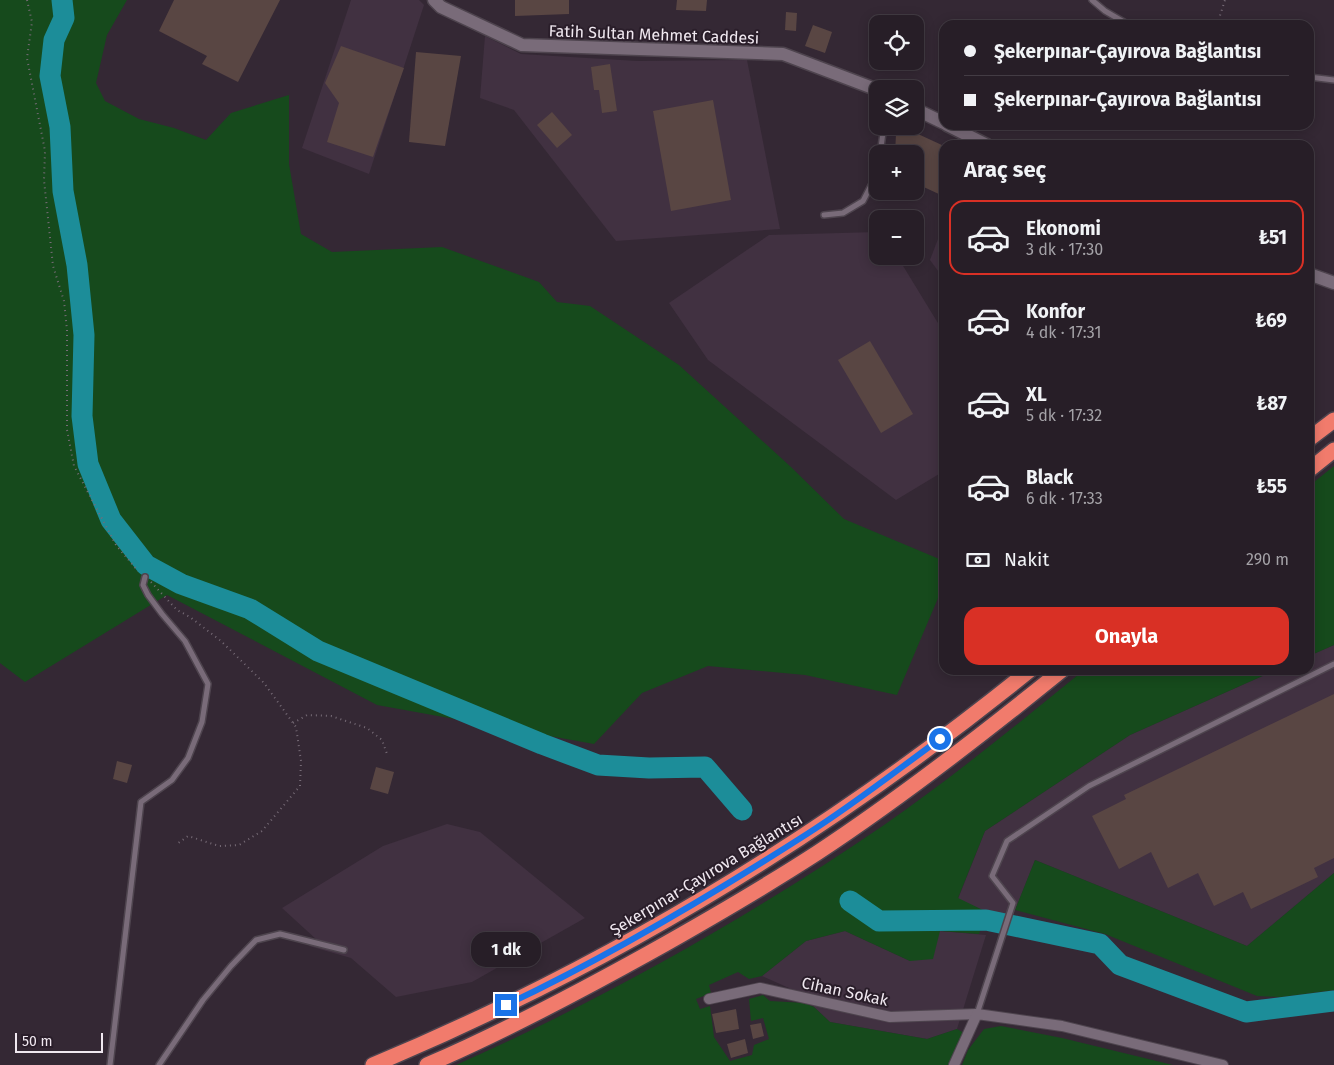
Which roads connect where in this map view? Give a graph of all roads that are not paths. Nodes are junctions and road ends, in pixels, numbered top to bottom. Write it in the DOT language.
graph roads {
  1 [pos="434,0"];
  2 [pos="1092,0"];
  3 [pos="1120,20"];
  4 [pos="1314,78"];
  5 [pos="1334,80"];
  6 [pos="869,87"];
  7 [pos="924,113"];
  8 [pos="939,121"];
  9 [pos="957,130"];
  10 [pos="977,140"];
  11 [pos="869,189"];
  12 [pos="824,215"];
  13 [pos="1314,276"];
  14 [pos="1334,283"];
  15 [pos="1334,420"];
  16 [pos="1314,435"];
  17 [pos="1334,450"];
  18 [pos="1314,466"];
  19 [pos="145,577"];
  20 [pos="1334,664"];
  21 [pos="1314,674"];
  22 [pos="1023,675"];
  23 [pos="1056,675"];
  24 [pos="1312,675"];
  25 [pos="344,950"];
  26 [pos="709,999"];
  27 [pos="977,1014"];
  28 [pos="110,1065"];
  29 [pos="159,1065"];
  30 [pos="373,1065"];
  31 [pos="427,1065"];
  32 [pos="954,1065"];
  33 [pos="1223,1065"];
  1 -- 6 [label="street, Fatih Sultan Mehmet Caddesi"];
  2 -- 3 [label="lane"];
  4 -- 5 [label="lane"];
  7 -- 8 [label="street"];
  9 -- 10 [label="street"];
  11 -- 12 [label="lane"];
  13 -- 14 [label="street"];
  15 -- 16 [label="highway"];
  17 -- 18 [label="highway"];
  19 -- 28 [label="lane"];
  20 -- 21 [label="lane"];
  22 -- 30 [label="highway, Şekerpınar-Çayırova Bağlantısı"];
  23 -- 31 [label="highway"];
  24 -- 27 [label="lane"];
  25 -- 29 [label="lane"];
  26 -- 27 [label="street, Cihan Sokak"];
  27 -- 32 [label="street"];
  27 -- 33 [label="street, Cihan Sokak"];
}
